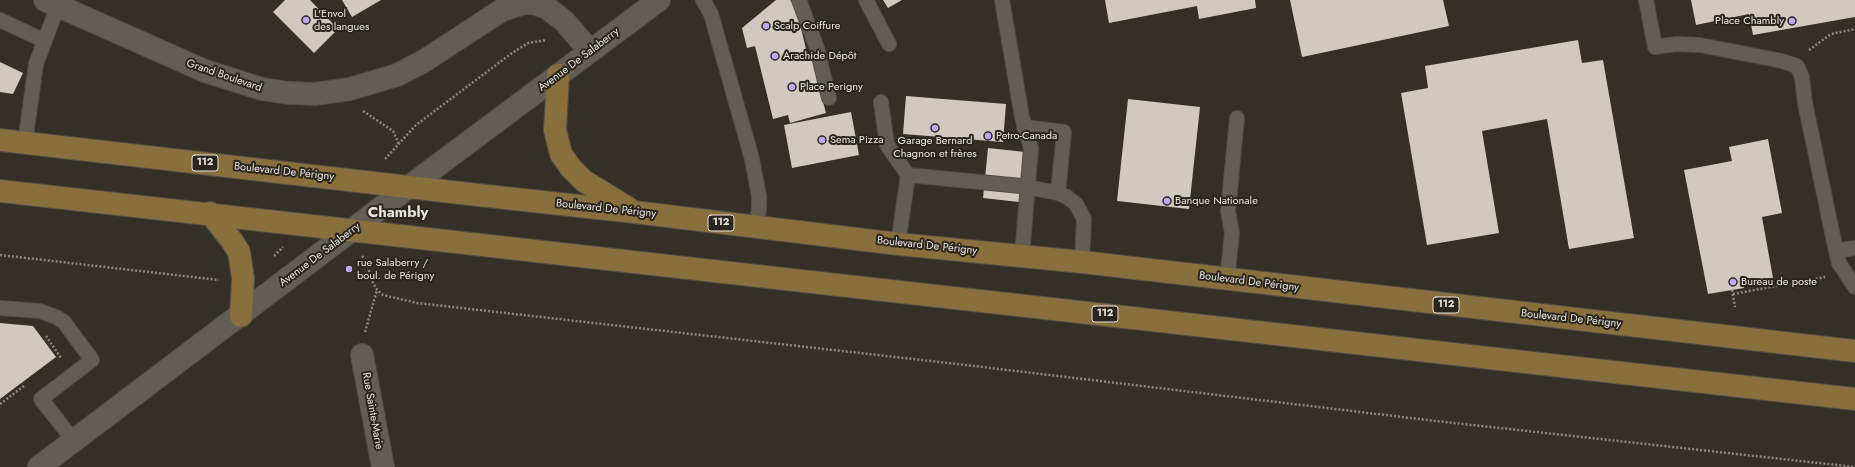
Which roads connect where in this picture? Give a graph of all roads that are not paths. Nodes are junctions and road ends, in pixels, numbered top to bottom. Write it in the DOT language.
graph roads {
  1 [pos="659,0"];
  2 [pos="703,0"];
  3 [pos="800,0"];
  4 [pos="866,0"];
  5 [pos="1002,0"];
  6 [pos="1646,0"];
  7 [pos="51,3"];
  8 [pos="0,20"];
  9 [pos="45,41"];
  10 [pos="890,44"];
  11 [pos="590,51"];
  12 [pos="558,76"];
  13 [pos="829,98"];
  14 [pos="881,102"];
  15 [pos="1237,118"];
  16 [pos="1024,127"];
  17 [pos="0,140"];
  18 [pos="25,143"];
  19 [pos="908,175"];
  20 [pos="410,186"];
  21 [pos="1028,187"];
  22 [pos="0,190"];
  23 [pos="1058,193"];
  24 [pos="634,212"];
  25 [pos="210,213"];
  26 [pos="756,227"];
  27 [pos="355,229"];
  28 [pos="898,244"];
  29 [pos="1855,248"];
  30 [pos="1836,251"];
  31 [pos="1022,256"];
  32 [pos="1082,262"];
  33 [pos="1228,280"];
  34 [pos="1855,287"];
  35 [pos="0,308"];
  36 [pos="241,316"];
  37 [pos="1855,348"];
  38 [pos="362,355"];
  39 [pos="1855,399"];
  40 [pos="74,441"];
  41 [pos="39,467"];
  42 [pos="383,467"];
  1 -- 11 [label="street, Avenue De Salaberry"];
  2 -- 26 [label="lane"];
  3 -- 13 [label="lane"];
  4 -- 10 [label="lane"];
  5 -- 16 [label="lane"];
  6 -- 30 [label="lane"];
  7 -- 9 [label="lane"];
  7 -- 11 [label="street, Grand Boulevard"];
  8 -- 9 [label="lane"];
  9 -- 18 [label="lane"];
  11 -- 12 [label="street, Avenue De Salaberry"];
  12 -- 20 [label="street, Avenue De Salaberry"];
  12 -- 24 [label="main road"];
  14 -- 19 [label="lane"];
  15 -- 33 [label="lane"];
  16 -- 21 [label="lane"];
  16 -- 23 [label="lane"];
  17 -- 18 [label="main road, Boulevard De Périgny / 112"];
  18 -- 20 [label="main road, Boulevard De Périgny / 112"];
  19 -- 21 [label="lane"];
  19 -- 28 [label="lane"];
  20 -- 24 [label="main road, Boulevard De Périgny / 112"];
  20 -- 27 [label="street, Avenue De Salaberry"];
  21 -- 23 [label="lane"];
  21 -- 31 [label="lane"];
  22 -- 25 [label="main road, 112"];
  23 -- 32 [label="lane"];
  24 -- 26 [label="main road, Boulevard De Périgny / 112"];
  25 -- 27 [label="main road, 112"];
  25 -- 36 [label="main road"];
  26 -- 28 [label="main road, Boulevard De Périgny / 112"];
  27 -- 36 [label="street, Avenue De Salaberry"];
  27 -- 39 [label="main road, 112"];
  28 -- 31 [label="main road, Boulevard De Périgny / 112"];
  29 -- 30 [label="lane"];
  30 -- 34 [label="lane"];
  31 -- 32 [label="main road, Boulevard De Périgny / 112"];
  32 -- 33 [label="main road, Boulevard De Périgny / 112"];
  33 -- 37 [label="main road, Boulevard De Périgny / 112"];
  35 -- 40 [label="lane"];
  36 -- 40 [label="street, Avenue De Salaberry"];
  38 -- 42 [label="street, Rue Sainte-Marie"];
  40 -- 41 [label="street, Avenue De Salaberry"];
}
